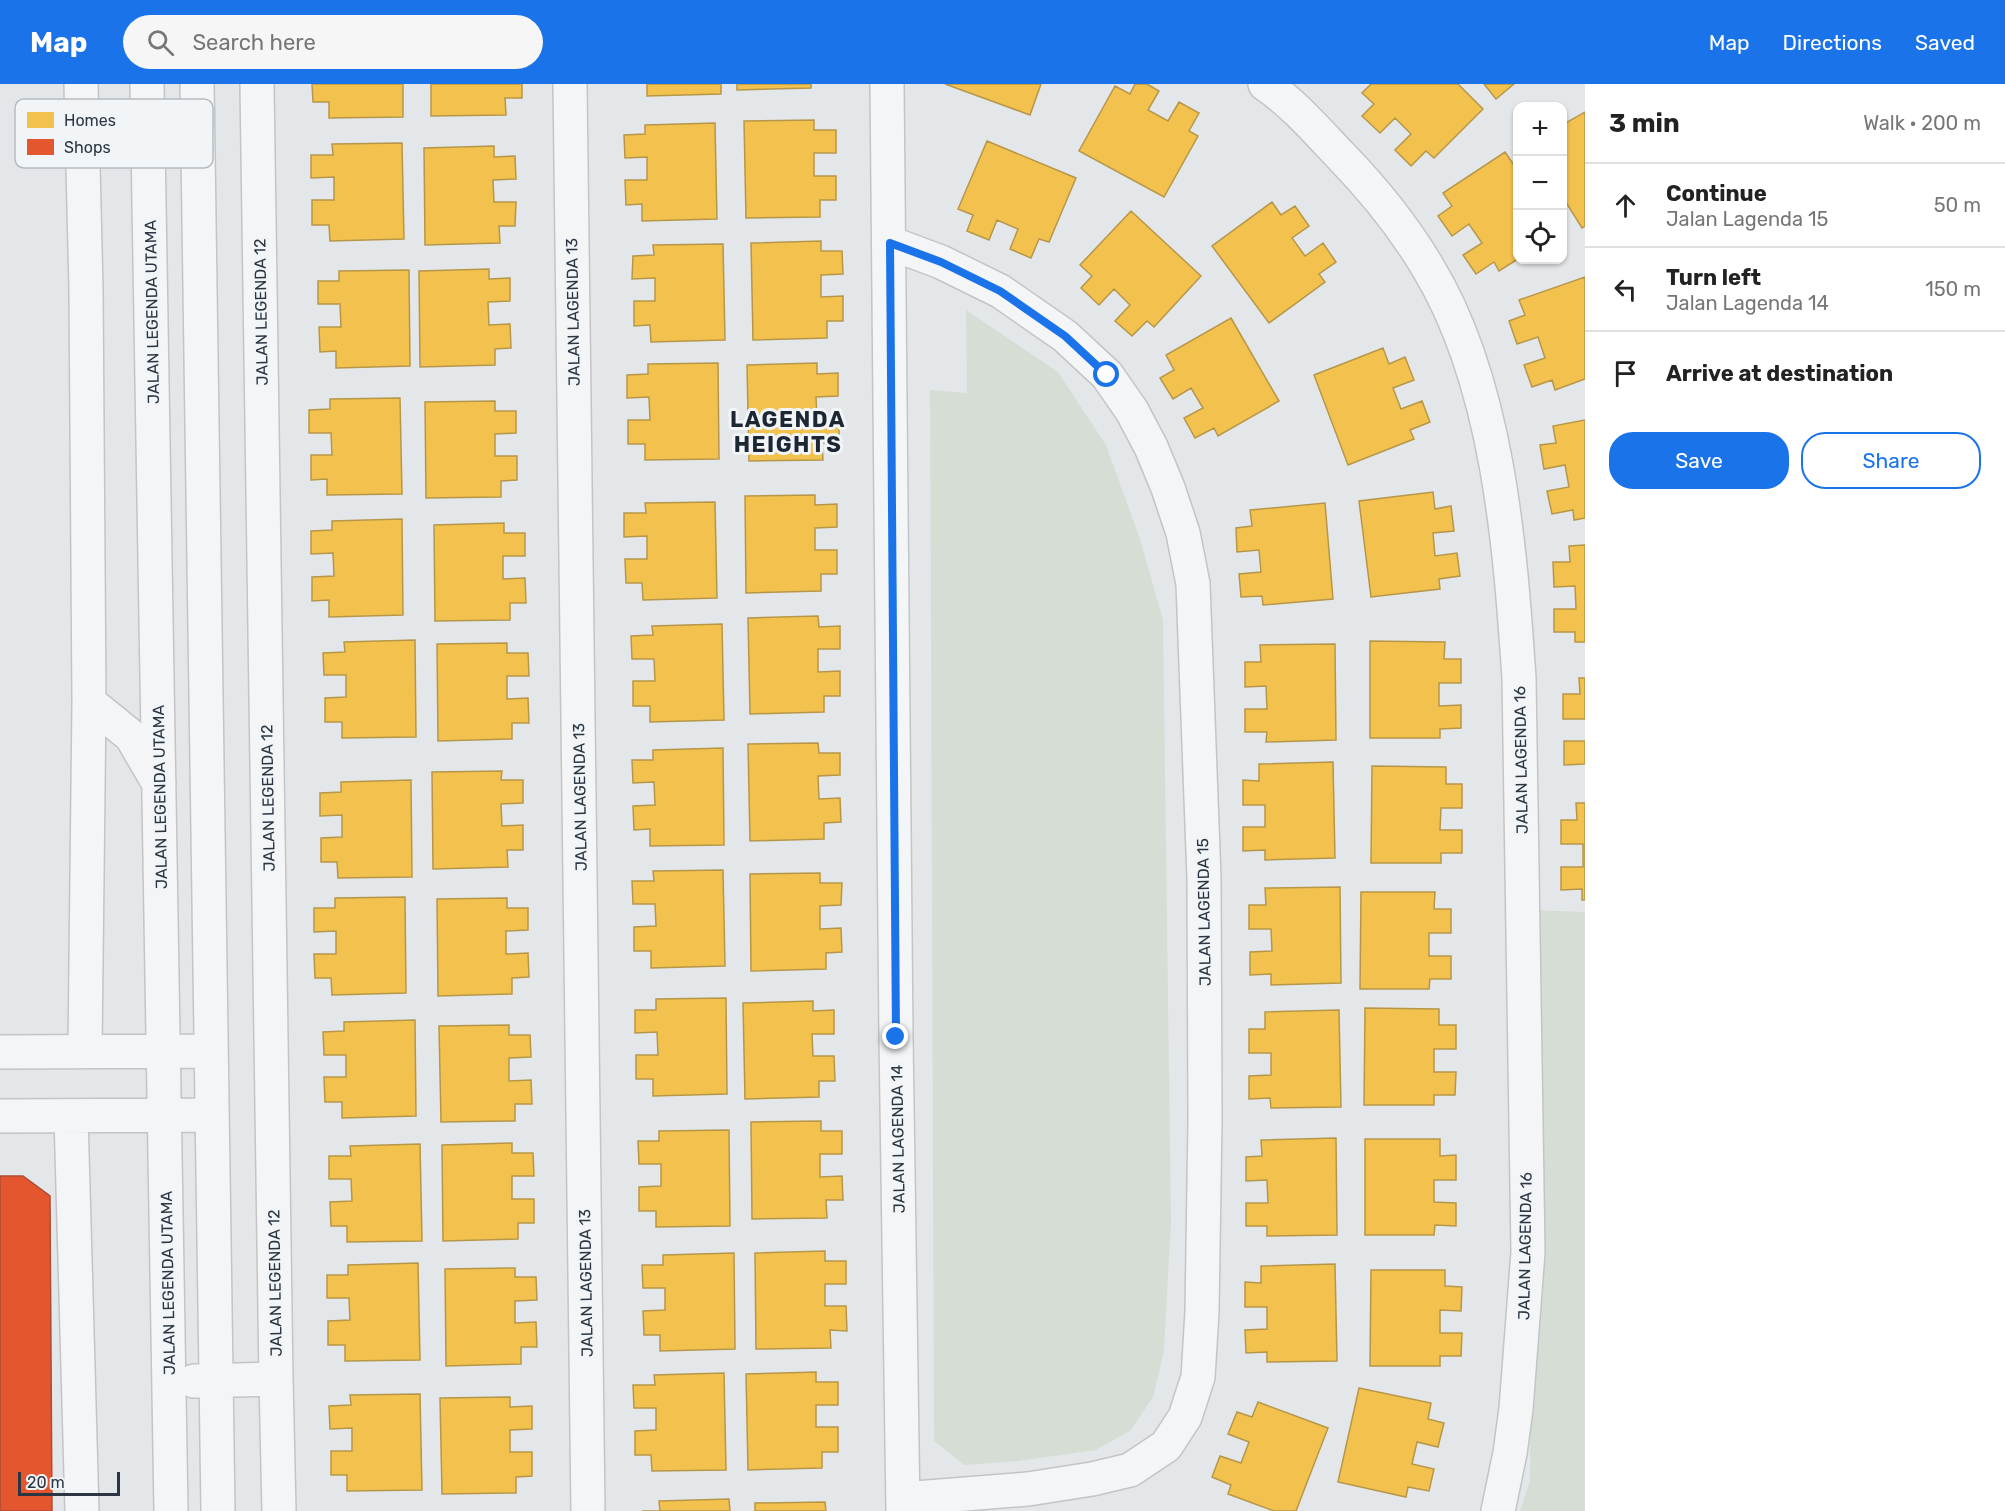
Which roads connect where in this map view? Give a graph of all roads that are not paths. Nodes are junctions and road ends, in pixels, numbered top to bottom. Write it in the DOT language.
graph roads {
  1 [pos="81,84"];
  2 [pos="147,84"];
  3 [pos="197,84"];
  4 [pos="257,84"];
  5 [pos="570,84"];
  6 [pos="887,84"];
  7 [pos="1265,84"];
  8 [pos="81,99"];
  9 [pos="147,99"];
  10 [pos="197,99"];
  11 [pos="83,168"];
  12 [pos="149,168"];
  13 [pos="198,168"];
  14 [pos="890,243"];
  15 [pos="89,702"];
  16 [pos="160,785"];
  17 [pos="85,1050"];
  18 [pos="212,1051"];
  19 [pos="0,1052"];
  20 [pos="164,1052"];
  21 [pos="165,1115"];
  22 [pos="212,1115"];
  23 [pos="0,1116"];
  24 [pos="71,1116"];
  25 [pos="276,1379"];
  26 [pos="169,1381"];
  27 [pos="216,1381"];
  28 [pos="903,1505"];
  29 [pos="82,1511"];
  30 [pos="171,1511"];
  31 [pos="218,1511"];
  32 [pos="279,1511"];
  33 [pos="588,1511"];
  34 [pos="1498,1511"];
  1 -- 8 [label="street"];
  2 -- 9 [label="street, JALAN LEGENDA UTAMA"];
  3 -- 10 [label="street"];
  4 -- 25 [label="street, JALAN LEGENDA 12"];
  5 -- 33 [label="street, JALAN LAGENDA 13"];
  6 -- 14 [label="street, JALAN LAGENDA 14"];
  7 -- 34 [label="street, JALAN LAGENDA 16"];
  11 -- 15 [label="street"];
  12 -- 16 [label="street, JALAN LEGENDA UTAMA"];
  13 -- 18 [label="street"];
  14 -- 28 [label="street, JALAN LAGENDA 14"];
  14 -- 28 [label="street, JALAN LAGENDA 15"];
  15 -- 16 [label="street"];
  15 -- 17 [label="street"];
  16 -- 20 [label="street, JALAN LEGENDA UTAMA"];
  17 -- 19 [label="street"];
  17 -- 20 [label="street"];
  18 -- 20 [label="street"];
  18 -- 22 [label="street"];
  20 -- 21 [label="street, JALAN LEGENDA UTAMA"];
  21 -- 22 [label="street"];
  21 -- 24 [label="street"];
  21 -- 26 [label="street, JALAN LEGENDA UTAMA"];
  22 -- 27 [label="street"];
  23 -- 24 [label="street"];
  24 -- 29 [label="street"];
  25 -- 27 [label="street"];
  25 -- 32 [label="street, JALAN LEGENDA 12"];
  26 -- 27 [label="street"];
  26 -- 30 [label="street, JALAN LEGENDA UTAMA"];
  27 -- 31 [label="street"];
}
